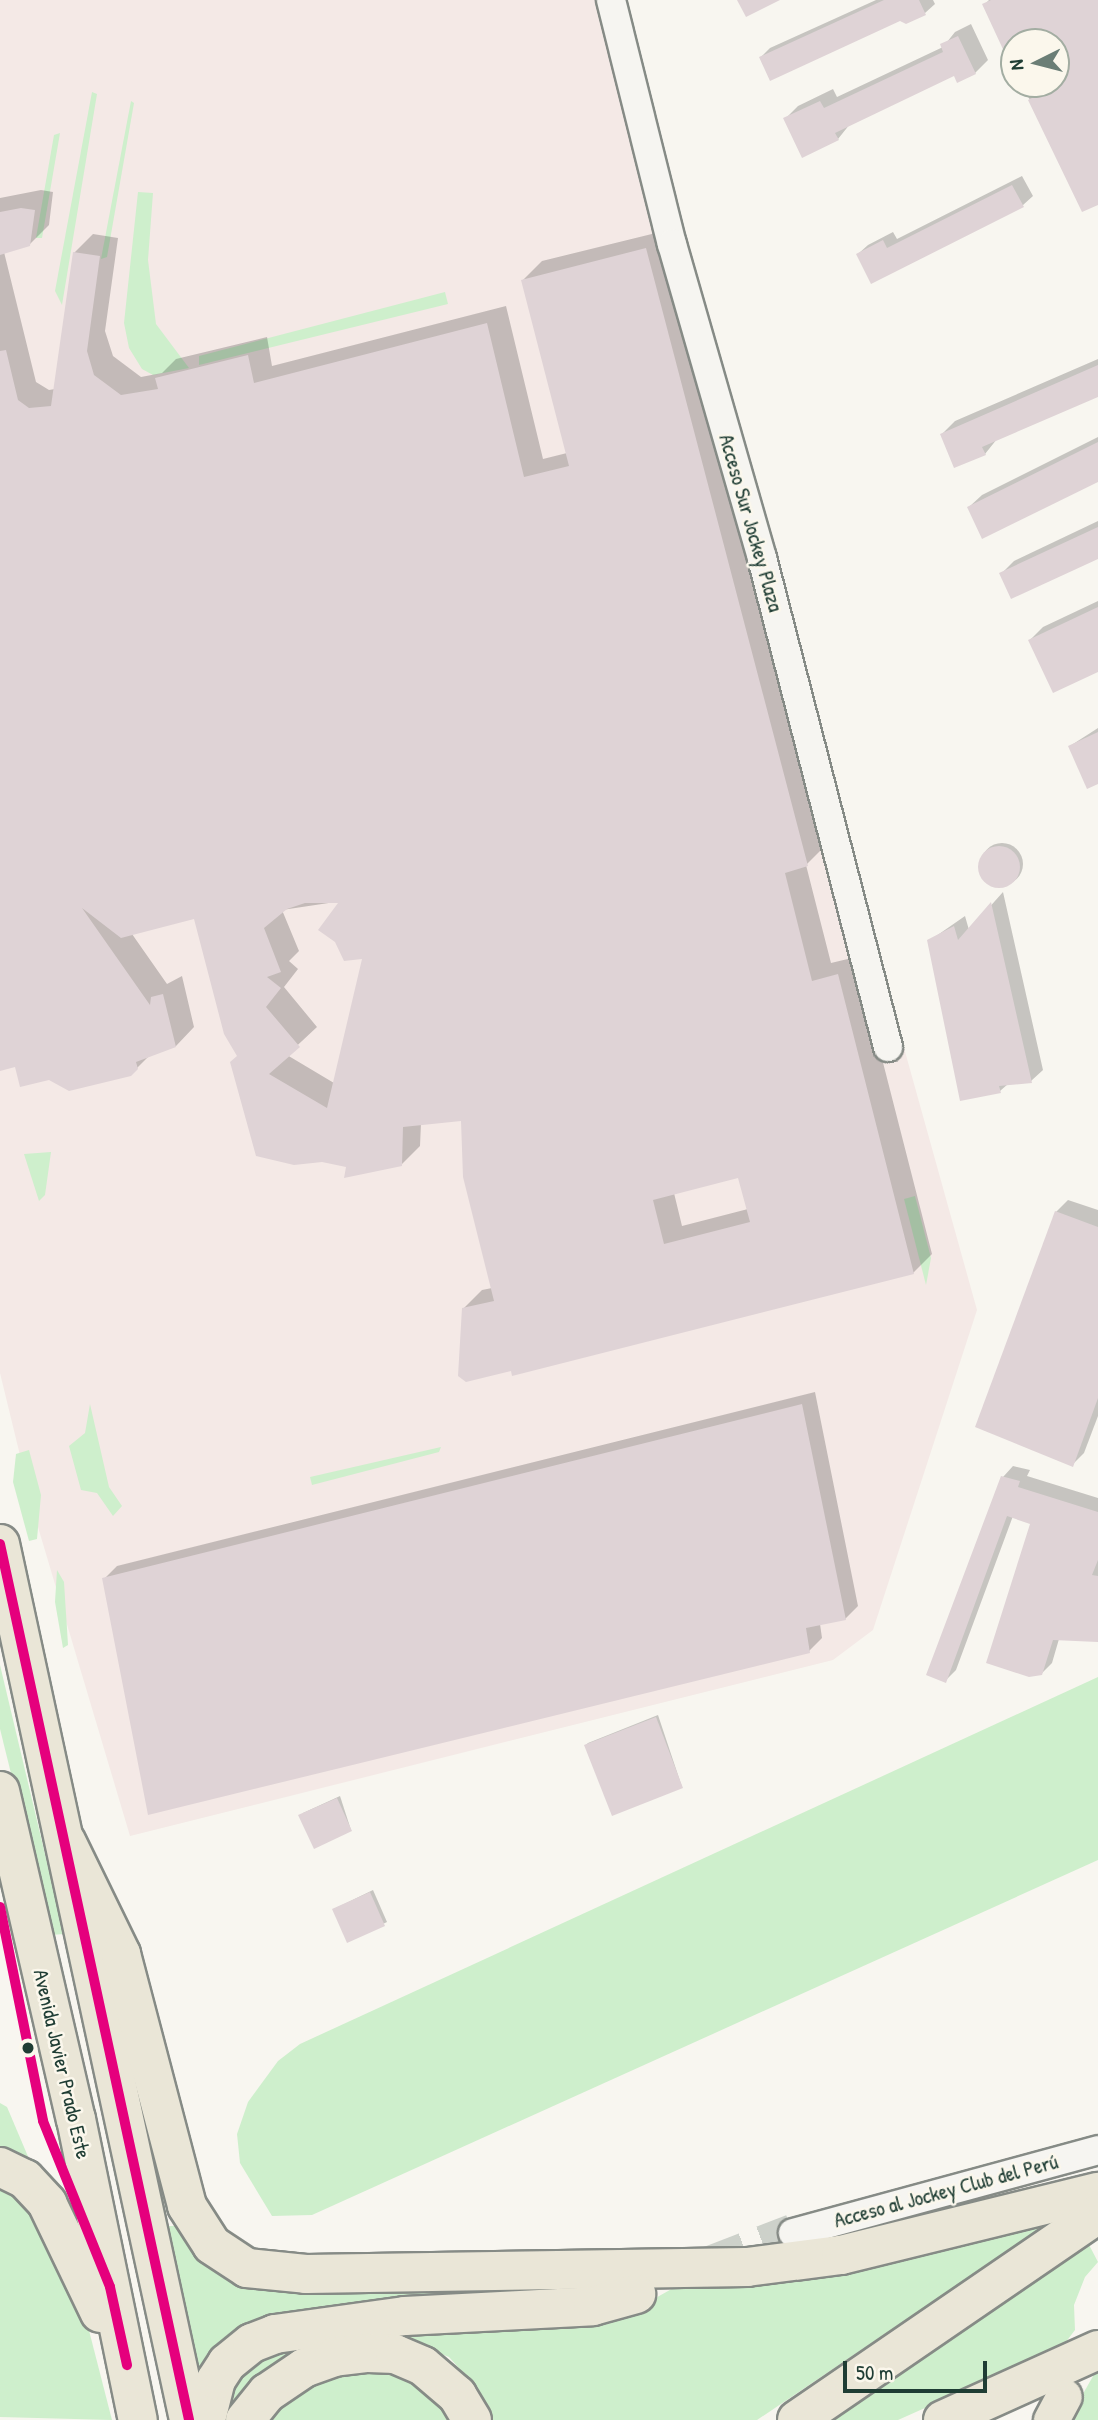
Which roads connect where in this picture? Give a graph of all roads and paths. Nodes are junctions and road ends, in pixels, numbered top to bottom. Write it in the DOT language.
graph roads {
  1 [pos="611,0"];
  2 [pos="888,1047"];
  3 [pos="0,1544"];
  4 [pos="0,1791"];
  5 [pos="66,1841"];
  6 [pos="1098,2150"];
  7 [pos="0,2167"];
  8 [pos="1098,2169"];
  9 [pos="1098,2192"];
  10 [pos="1098,2214"];
  11 [pos="793,2233"];
  12 [pos="906,2240"];
  13 [pos="636,2294"];
  14 [pos="1098,2350"];
  15 [pos="128,2370"];
  16 [pos="138,2420"];
  17 [pos="189,2420"];
  18 [pos="206,2420"];
  19 [pos="245,2420"];
  20 [pos="472,2420"];
  21 [pos="796,2420"];
  22 [pos="943,2420"];
  1 -- 2 [label="street, Acceso Sur Jockey Plaza"];
  3 -- 5 [label="highway"];
  4 -- 15 [label="highway, Avenida Javier Prado Este"];
  5 -- 12 [label="highway"];
  5 -- 17 [label="highway"];
  6 -- 11 [label="street, Acceso al Jockey Club del Perú"];
  7 -- 15 [label="highway"];
  8 -- 12 [label="street"];
  9 -- 12 [label="highway"];
  10 -- 21 [label="highway"];
  13 -- 18 [label="highway"];
  14 -- 22 [label="highway"];
  15 -- 16 [label="highway, Avenida Javier Prado Este"];
  19 -- 20 [label="highway"];
}
